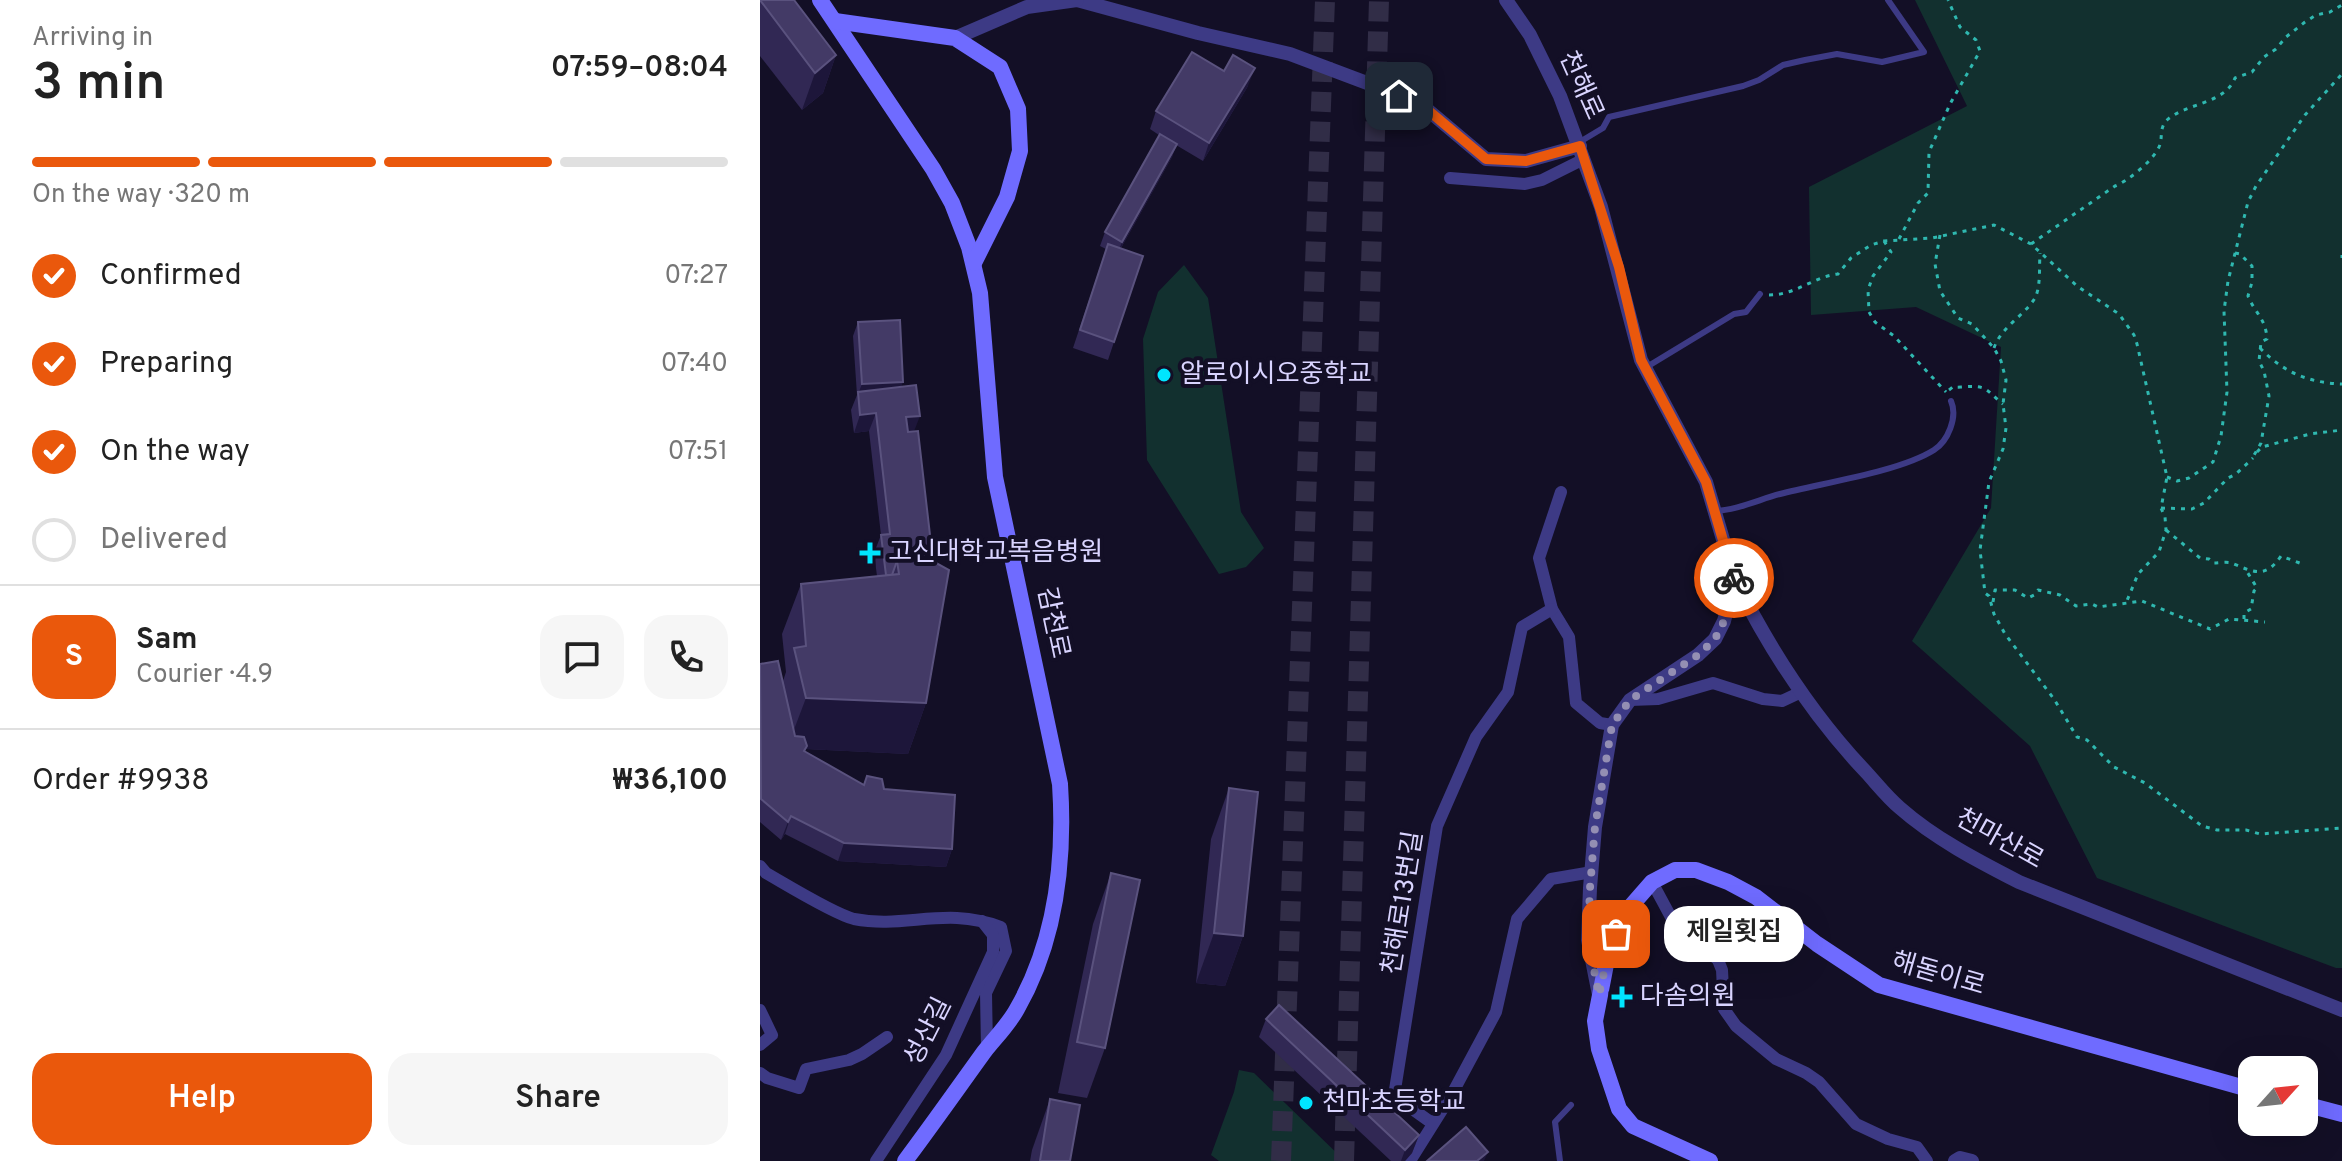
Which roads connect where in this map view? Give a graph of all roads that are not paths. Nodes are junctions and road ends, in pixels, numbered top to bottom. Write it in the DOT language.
graph roads {
  1 [pos="820,0"];
  2 [pos="1077,0"];
  3 [pos="1506,0"];
  4 [pos="1888,0"];
  5 [pos="835,21"];
  6 [pos="955,38"];
  7 [pos="1581,149"];
  8 [pos="1450,178"];
  9 [pos="974,263"];
  10 [pos="1760,294"];
  11 [pos="1645,368"];
  12 [pos="1951,401"];
  13 [pos="1561,492"];
  14 [pos="1714,511"];
  15 [pos="1735,580"];
  16 [pos="1552,609"];
  17 [pos="1799,693"];
  18 [pos="1630,700"];
  19 [pos="1612,725"];
  20 [pos="760,866"];
  21 [pos="1592,872"];
  22 [pos="1652,882"];
  23 [pos="979,919"];
  24 [pos="1599,995"];
  25 [pos="760,1010"];
  26 [pos="2342,1010"];
  27 [pos="887,1037"];
  28 [pos="760,1045"];
  29 [pos="987,1049"];
  30 [pos="760,1073"];
  31 [pos="2238,1086"];
  32 [pos="1571,1105"];
  33 [pos="2318,1108"];
  34 [pos="2342,1114"];
  35 [pos="1432,1123"];
  36 [pos="1700,1159"];
  37 [pos="876,1161"];
  38 [pos="905,1161"];
  39 [pos="1410,1161"];
  40 [pos="1560,1161"];
  41 [pos="1927,1161"];
  42 [pos="1955,1161"];
  43 [pos="1972,1161"];
  1 -- 5 [label="main road, 감천로"];
  2 -- 6 [label="street"];
  2 -- 7 [label="street"];
  3 -- 7 [label="street, 천해로"];
  4 -- 7 [label="lane"];
  5 -- 6 [label="main road"];
  5 -- 9 [label="main road, 감천로"];
  6 -- 9 [label="main road"];
  7 -- 8 [label="street"];
  7 -- 11 [label="street, 천해로"];
  9 -- 29 [label="main road, 감천로"];
  10 -- 11 [label="lane"];
  11 -- 14 [label="street, 천해로"];
  12 -- 14 [label="lane"];
  13 -- 16 [label="street"];
  14 -- 15 [label="street, 천해로"];
  15 -- 17 [label="street, 천마산로"];
  15 -- 18 [label="street"];
  16 -- 19 [label="street"];
  16 -- 35 [label="street, 천해로13번길"];
  17 -- 18 [label="street"];
  17 -- 26 [label="street, 천마산로"];
  18 -- 19 [label="street"];
  19 -- 21 [label="street"];
  20 -- 23 [label="street"];
  21 -- 24 [label="street"];
  21 -- 35 [label="street"];
  22 -- 24 [label="main road"];
  22 -- 31 [label="main road, 해돋이로"];
  22 -- 41 [label="street"];
  23 -- 29 [label="street, 성산길"];
  23 -- 37 [label="street, 성산길"];
  24 -- 36 [label="main road"];
  25 -- 28 [label="street"];
  27 -- 30 [label="street"];
  29 -- 38 [label="main road, 감천로"];
  32 -- 40 [label="lane"];
  33 -- 34 [label="main road"];
  35 -- 39 [label="street"];
  42 -- 43 [label="street"];
}
